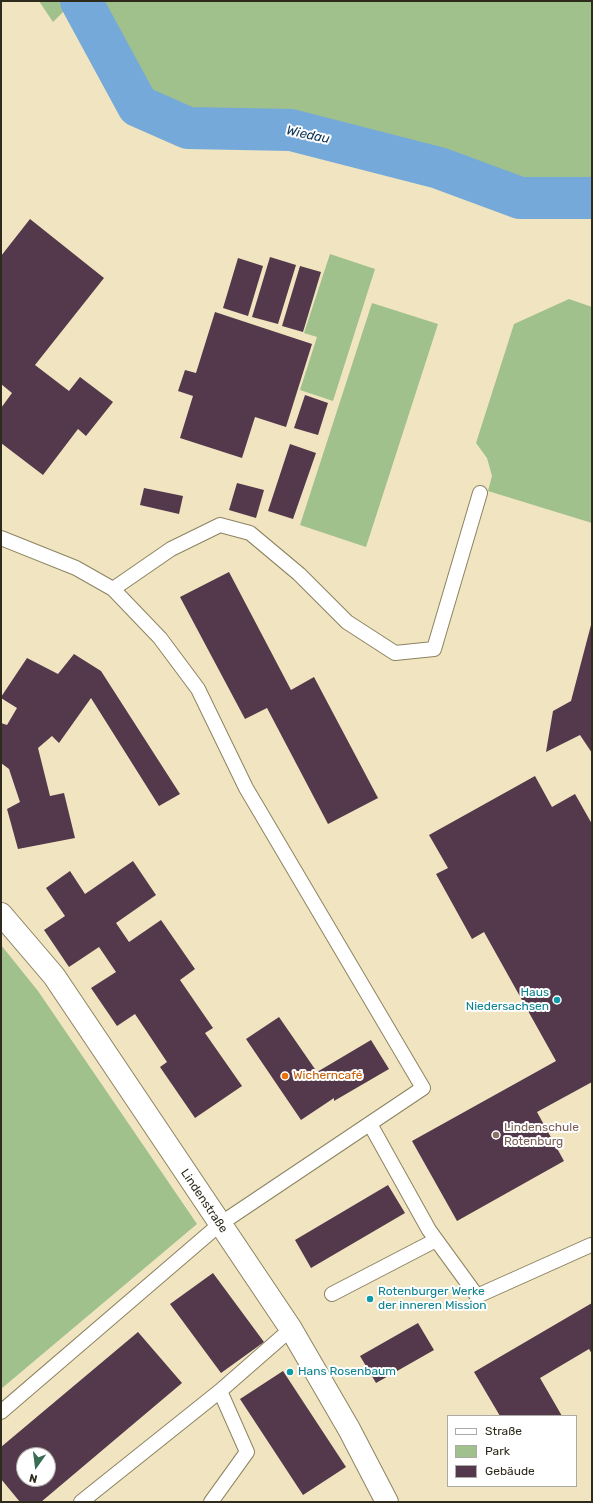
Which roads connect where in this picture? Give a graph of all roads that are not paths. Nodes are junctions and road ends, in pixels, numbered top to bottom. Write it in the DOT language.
graph roads {
  1 [pos="480,493"];
  2 [pos="1,538"];
  3 [pos="113,589"];
  4 [pos="1,914"];
  5 [pos="370,1124"];
  6 [pos="220,1224"];
  7 [pos="436,1240"];
  8 [pos="591,1245"];
  9 [pos="332,1294"];
  10 [pos="291,1329"];
  11 [pos="220,1391"];
  12 [pos="1,1412"];
  13 [pos="81,1502"];
  14 [pos="211,1502"];
  15 [pos="387,1502"];
  1 -- 3 [label="lane"];
  2 -- 3 [label="lane"];
  3 -- 5 [label="lane"];
  4 -- 6 [label="street, Lindenstraße"];
  5 -- 6 [label="lane"];
  5 -- 7 [label="lane"];
  6 -- 10 [label="street, Lindenstraße"];
  6 -- 12 [label="lane"];
  7 -- 8 [label="lane"];
  7 -- 9 [label="lane"];
  10 -- 11 [label="lane"];
  10 -- 15 [label="street, Lindenstraße"];
  11 -- 13 [label="lane"];
  11 -- 14 [label="lane"];
}
